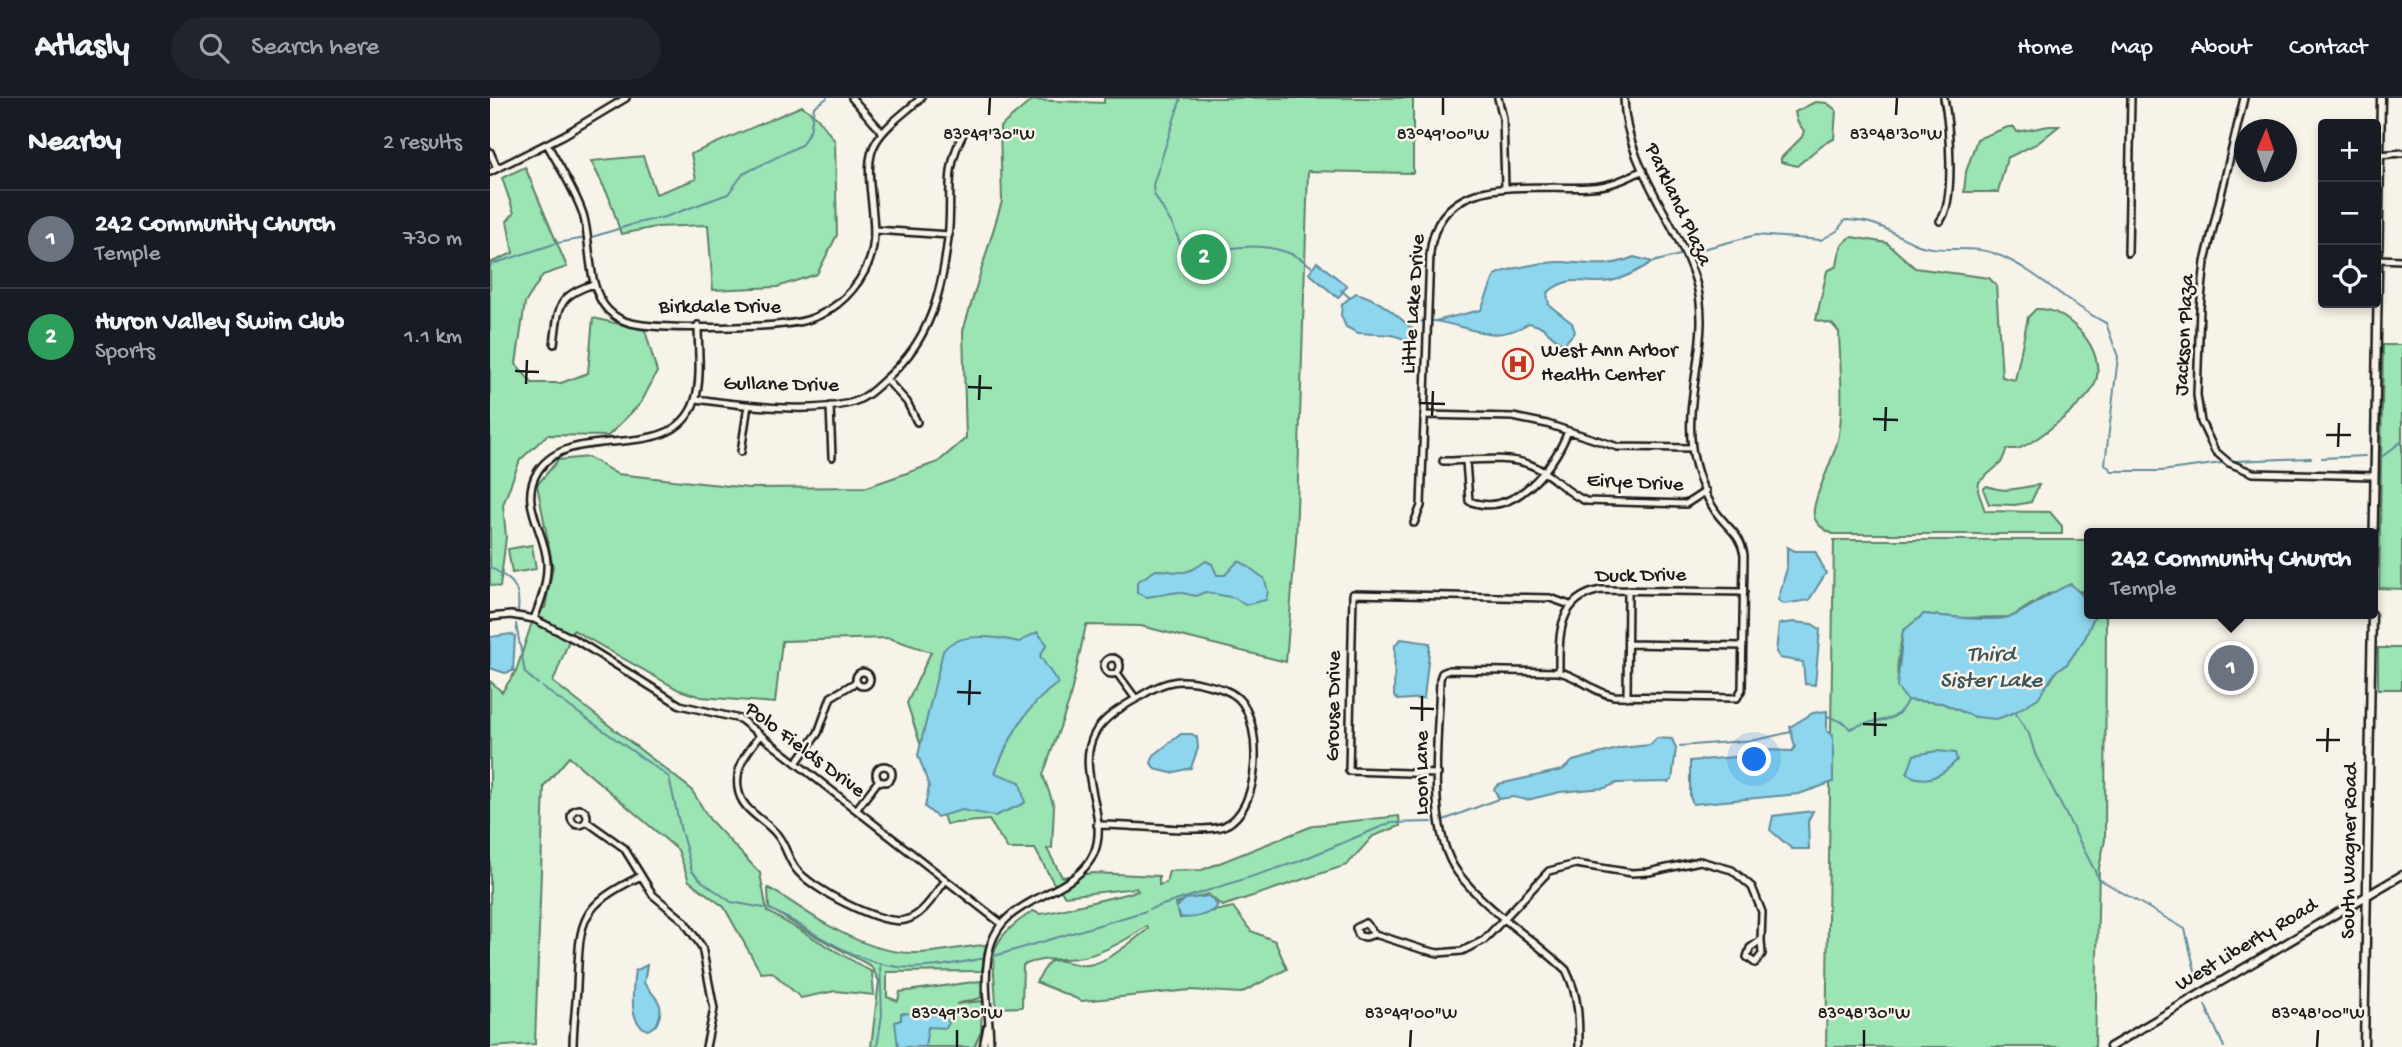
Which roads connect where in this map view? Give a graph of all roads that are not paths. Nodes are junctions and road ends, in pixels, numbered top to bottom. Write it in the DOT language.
graph roads {
  1 [pos="626,98"];
  2 [pos="852,98"];
  3 [pos="921,98"];
  4 [pos="1498,98"];
  5 [pos="1624,98"];
  6 [pos="1944,98"];
  7 [pos="2131,98"];
  8 [pos="2244,98"];
  9 [pos="2381,98"];
  10 [pos="2380,119"];
  11 [pos="882,132"];
  12 [pos="963,134"];
  13 [pos="547,144"];
  14 [pos="490,152"];
  15 [pos="2402,153"];
  16 [pos="2381,155"];
  17 [pos="497,168"];
  18 [pos="1643,170"];
  19 [pos="490,172"];
  20 [pos="2379,182"];
  21 [pos="1505,188"];
  22 [pos="1940,221"];
  23 [pos="875,230"];
  24 [pos="949,235"];
  25 [pos="2378,245"];
  26 [pos="2128,253"];
  27 [pos="2381,259"];
  28 [pos="2402,260"];
  29 [pos="594,284"];
  30 [pos="2377,308"];
  31 [pos="698,325"];
  32 [pos="554,344"];
  33 [pos="886,379"];
  34 [pos="695,399"];
  35 [pos="748,405"];
  36 [pos="830,406"];
  37 [pos="1424,415"];
  38 [pos="917,422"];
  39 [pos="1566,431"];
  40 [pos="1692,448"];
  41 [pos="741,452"];
  42 [pos="832,457"];
  43 [pos="1443,461"];
  44 [pos="1466,461"];
  45 [pos="1543,473"];
  46 [pos="2374,476"];
  47 [pos="1706,491"];
  48 [pos="1414,523"];
  49 [pos="2373,528"];
  50 [pos="1628,590"];
  51 [pos="1744,592"];
  52 [pos="1570,605"];
  53 [pos="490,617"];
  54 [pos="534,619"];
  55 [pos="2372,619"];
  56 [pos="1628,644"];
  57 [pos="1743,646"];
  58 [pos="1559,672"];
  59 [pos="1116,673"];
  60 [pos="856,682"];
  61 [pos="1742,689"];
  62 [pos="1628,696"];
  63 [pos="1136,699"];
  64 [pos="760,735"];
  65 [pos="796,763"];
  66 [pos="1438,774"];
  67 [pos="879,780"];
  68 [pos="856,810"];
  69 [pos="586,821"];
  70 [pos="1097,825"];
  71 [pos="2402,875"];
  72 [pos="641,876"];
  73 [pos="946,880"];
  74 [pos="2367,895"];
  75 [pos="1506,917"];
  76 [pos="1002,924"];
  77 [pos="1375,934"];
  78 [pos="1761,940"];
  79 [pos="987,1027"];
  80 [pos="573,1047"];
  81 [pos="706,1047"];
  82 [pos="983,1047"];
  83 [pos="990,1047"];
  84 [pos="1579,1047"];
  85 [pos="2110,1047"];
  86 [pos="2364,1047"];
  1 -- 13 [label="street"];
  2 -- 11 [label="street"];
  3 -- 11 [label="street, Birkdale Drive"];
  4 -- 21 [label="street"];
  5 -- 18 [label="street, Parkland Plaza"];
  6 -- 22 [label="street"];
  7 -- 26 [label="street"];
  8 -- 46 [label="street, Jackson Plaza"];
  9 -- 10 [label="main road"];
  11 -- 23 [label="street, Birkdale Drive"];
  12 -- 24 [label="street, Gullane Drive"];
  13 -- 17 [label="street"];
  13 -- 29 [label="street, Birkdale Drive"];
  14 -- 17 [label="street"];
  15 -- 16 [label="street"];
  17 -- 19 [label="street"];
  18 -- 21 [label="street, Little Lake Drive"];
  18 -- 40 [label="street, Parkland Plaza"];
  20 -- 25 [label="main road"];
  21 -- 37 [label="street, Little Lake Drive"];
  23 -- 24 [label="street"];
  23 -- 31 [label="street, Birkdale Drive"];
  24 -- 33 [label="street, Gullane Drive"];
  27 -- 28 [label="street"];
  29 -- 31 [label="street, Birkdale Drive"];
  29 -- 32 [label="street"];
  30 -- 46 [label="main road"];
  31 -- 34 [label="street"];
  33 -- 36 [label="street, Gullane Drive"];
  33 -- 38 [label="street"];
  34 -- 35 [label="street, Gullane Drive"];
  34 -- 54 [label="street"];
  35 -- 36 [label="street, Gullane Drive"];
  35 -- 41 [label="street"];
  36 -- 42 [label="street"];
  37 -- 39 [label="street"];
  37 -- 48 [label="street, Little Lake Drive"];
  39 -- 40 [label="street"];
  39 -- 45 [label="street"];
  40 -- 47 [label="street, Parkland Plaza"];
  43 -- 44 [label="street, Eirye Drive"];
  44 -- 45 [label="street, Eirye Drive"];
  44 -- 45 [label="street"];
  45 -- 47 [label="street, Eirye Drive"];
  46 -- 49 [label="main road"];
  47 -- 51 [label="street, Parkland Plaza"];
  50 -- 51 [label="street, Duck Drive"];
  50 -- 52 [label="street, Duck Drive"];
  50 -- 56 [label="street"];
  51 -- 57 [label="street, Parkland Plaza"];
  52 -- 58 [label="street, Duck Drive"];
  52 -- 66 [label="street, Grouse Drive"];
  53 -- 54 [label="street, Polo Fields Drive"];
  54 -- 64 [label="street, Polo Fields Drive"];
  55 -- 74 [label="main road, South Wagner Road"];
  56 -- 57 [label="street"];
  56 -- 62 [label="street"];
  57 -- 61 [label="street, Parkland Plaza"];
  58 -- 62 [label="street, Loon Lane"];
  58 -- 66 [label="street, Loon Lane"];
  59 -- 63 [label="street"];
  60 -- 65 [label="street"];
  61 -- 62 [label="street, Loon Lane"];
  63 -- 70 [label="street"];
  63 -- 70 [label="street"];
  64 -- 65 [label="street, Polo Fields Drive"];
  64 -- 73 [label="street"];
  65 -- 68 [label="street, Polo Fields Drive"];
  66 -- 75 [label="street, Loon Lane"];
  67 -- 68 [label="street"];
  68 -- 73 [label="street, Polo Fields Drive"];
  69 -- 72 [label="street"];
  70 -- 76 [label="street"];
  71 -- 74 [label="main road, West Liberty Road"];
  72 -- 80 [label="street"];
  72 -- 81 [label="street"];
  73 -- 76 [label="street, Polo Fields Drive"];
  74 -- 85 [label="main road, West Liberty Road"];
  74 -- 86 [label="main road, South Wagner Road"];
  75 -- 77 [label="street"];
  75 -- 78 [label="street"];
  75 -- 84 [label="street, Loon Lane"];
  76 -- 79 [label="street"];
  77 -- 77 [label="street"];
  79 -- 82 [label="street"];
  79 -- 83 [label="street"];
}
